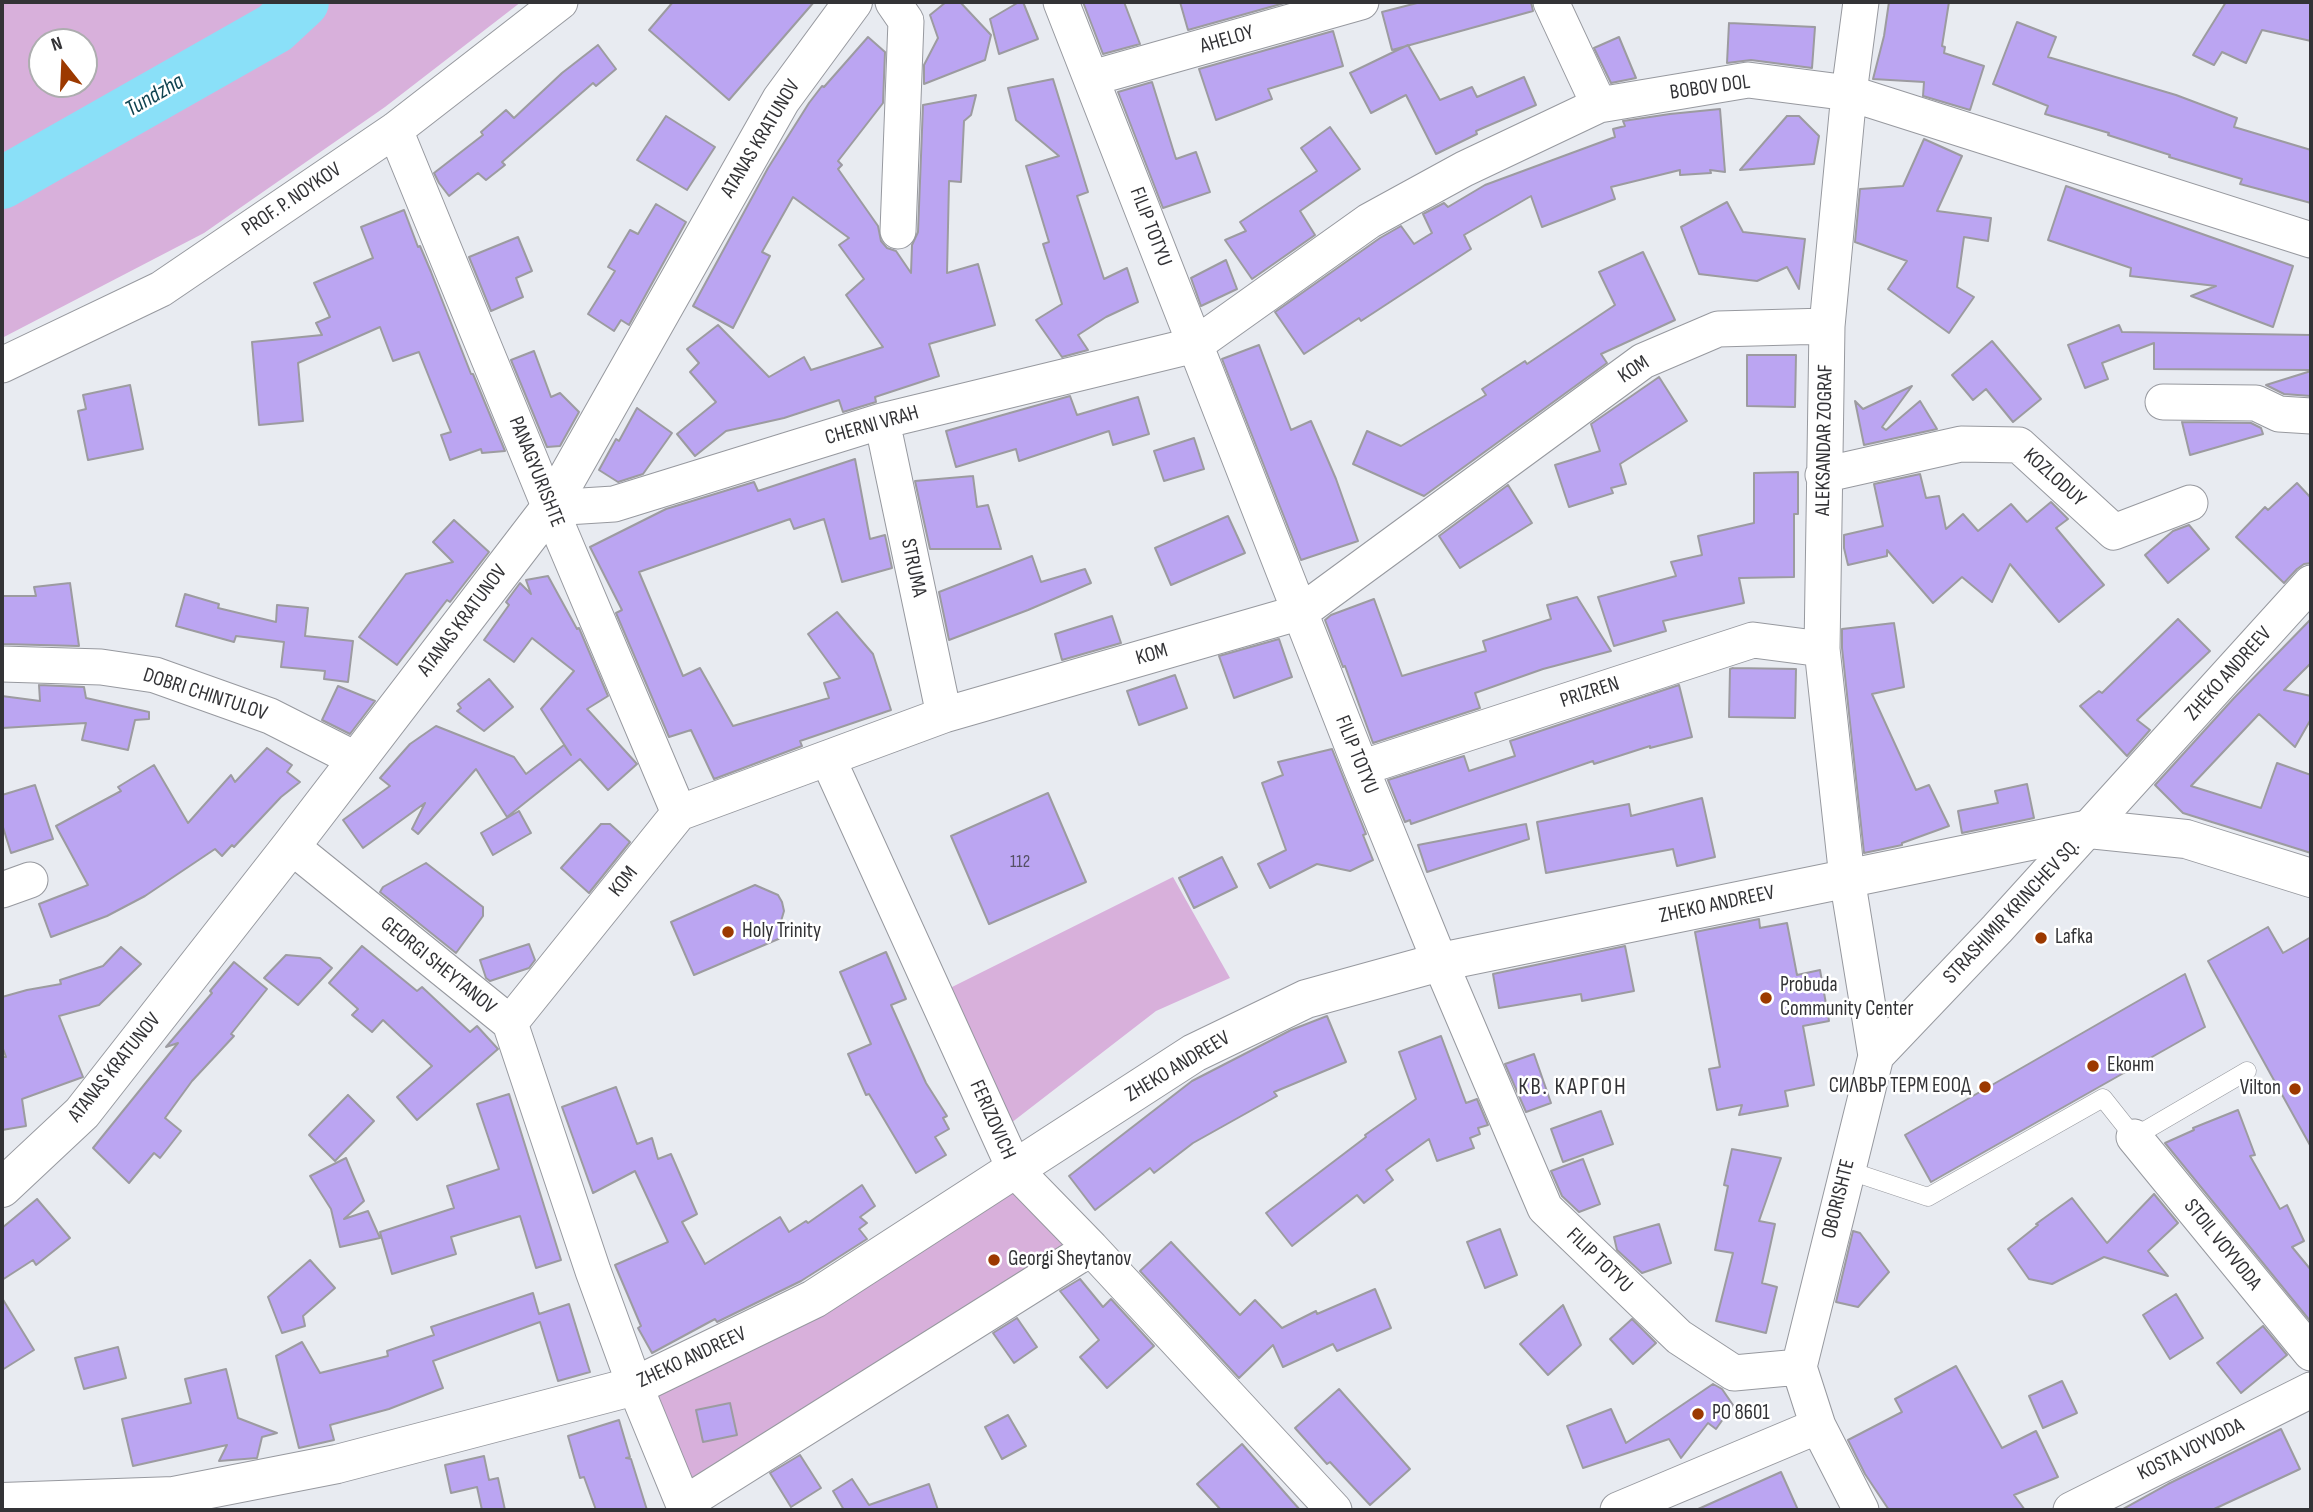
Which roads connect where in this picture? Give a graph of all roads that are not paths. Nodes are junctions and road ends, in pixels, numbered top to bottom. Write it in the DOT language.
graph roads {
  1 [pos="560,2"];
  2 [pos="853,2"];
  3 [pos="893,2"];
  4 [pos="1061,2"];
  5 [pos="1361,2"];
  6 [pos="1551,2"];
  7 [pos="1861,2"];
  8 [pos="1092,78"];
  9 [pos="1849,93"];
  10 [pos="1600,105"];
  11 [pos="395,130"];
  12 [pos="898,231"];
  13 [pos="2311,240"];
  14 [pos="1827,326"];
  15 [pos="1195,345"];
  16 [pos="2,365"];
  17 [pos="2163,402"];
  18 [pos="2311,416"];
  19 [pos="882,421"];
  20 [pos="1823,474"];
  21 [pos="2190,503"];
  22 [pos="550,508"];
  23 [pos="2311,583"];
  24 [pos="1301,612"];
  25 [pos="1822,649"];
  26 [pos="2,664"];
  27 [pos="944,715"];
  28 [pos="828,759"];
  29 [pos="357,760"];
  30 [pos="1361,768"];
  31 [pos="679,813"];
  32 [pos="2089,829"];
  33 [pos="291,846"];
  34 [pos="1847,878"];
  35 [pos="2311,878"];
  36 [pos="1440,962"];
  37 [pos="510,1023"];
  38 [pos="1876,1056"];
  39 [pos="2247,1070"];
  40 [pos="2134,1137"];
  41 [pos="1015,1170"];
  42 [pos="1847,1170"];
  43 [pos="2,1188"];
  44 [pos="1091,1248"];
  45 [pos="2311,1353"];
  46 [pos="1799,1367"];
  47 [pos="635,1386"];
  48 [pos="2311,1391"];
  49 [pos="1818,1426"];
  50 [pos="2,1502"];
  51 [pos="176,1503"];
  52 [pos="685,1507"];
  53 [pos="1334,1510"];
  54 [pos="1618,1510"];
  55 [pos="1861,1510"];
  56 [pos="2071,1510"];
  1 -- 11 [label="street, PROF. P. NOYKOV"];
  2 -- 22 [label="street, ATANAS KRATUNOV"];
  3 -- 12 [label="street"];
  4 -- 8 [label="street, FILIP TOTYU"];
  5 -- 8 [label="street, AHELOY"];
  6 -- 10 [label="street"];
  7 -- 9 [label="street, ALEKSANDAR ZOGRAF"];
  8 -- 15 [label="street, FILIP TOTYU"];
  9 -- 10 [label="street, BOBOV DOL"];
  9 -- 13 [label="street, BOBOV DOL"];
  9 -- 14 [label="street, ALEKSANDAR ZOGRAF"];
  10 -- 15 [label="street, BOBOV DOL"];
  11 -- 16 [label="street, PROF. P. NOYKOV"];
  11 -- 22 [label="street, PANAGYURISHTE"];
  14 -- 20 [label="street, ALEKSANDAR ZOGRAF"];
  14 -- 24 [label="street, KOM"];
  15 -- 19 [label="street, CHERNI VRAH"];
  15 -- 24 [label="street, FILIP TOTYU"];
  17 -- 18 [label="street"];
  19 -- 22 [label="street, CHERNI VRAH"];
  19 -- 27 [label="street, STRUMA"];
  20 -- 21 [label="street, KOZLODUY"];
  20 -- 25 [label="street, ALEKSANDAR ZOGRAF"];
  22 -- 29 [label="street, ATANAS KRATUNOV"];
  22 -- 31 [label="street, PANAGYURISHTE"];
  23 -- 32 [label="street, ZHEKO ANDREEV"];
  24 -- 27 [label="street, KOM"];
  24 -- 30 [label="street, FILIP TOTYU"];
  25 -- 30 [label="street, PRIZREN"];
  25 -- 34 [label="street, ALEKSANDAR ZOGRAF"];
  26 -- 29 [label="street, DOBRI CHINTULOV"];
  27 -- 28 [label="street, KOM"];
  28 -- 31 [label="street, KOM"];
  28 -- 41 [label="street, FERIZOVICH"];
  29 -- 33 [label="street, ATANAS KRATUNOV"];
  30 -- 36 [label="street, FILIP TOTYU"];
  31 -- 37 [label="street, KOM"];
  32 -- 34 [label="street, ZHEKO ANDREEV"];
  32 -- 35 [label="street"];
  32 -- 38 [label="street, STRASHIMIR KRINCHEV SQ."];
  33 -- 37 [label="street, GEORGI SHEYTANOV"];
  33 -- 43 [label="street, ATANAS KRATUNOV"];
  34 -- 36 [label="street, ZHEKO ANDREEV"];
  34 -- 38 [label="street, OBORISHTE"];
  36 -- 41 [label="street, ZHEKO ANDREEV"];
  36 -- 46 [label="street, FILIP TOTYU"];
  37 -- 47 [label="street, GEORGI SHEYTANOV"];
  38 -- 42 [label="street, OBORISHTE"];
  39 -- 40 [label="lane"];
  40 -- 42 [label="lane"];
  40 -- 45 [label="street, STOIL VOYVODA"];
  41 -- 44 [label="street, FERIZOVICH"];
  41 -- 47 [label="street, ZHEKO ANDREEV"];
  42 -- 46 [label="street, OBORISHTE"];
  44 -- 52 [label="street"];
  44 -- 53 [label="street, FERIZOVICH"];
  46 -- 49 [label="street"];
  47 -- 51 [label="street, ZHEKO ANDREEV"];
  47 -- 52 [label="street, GEORGI SHEYTANOV"];
  48 -- 56 [label="street, KOSTA VOYVODA"];
  49 -- 54 [label="street"];
  49 -- 55 [label="street"];
  50 -- 51 [label="street, ZHEKO ANDREEV"];
}
